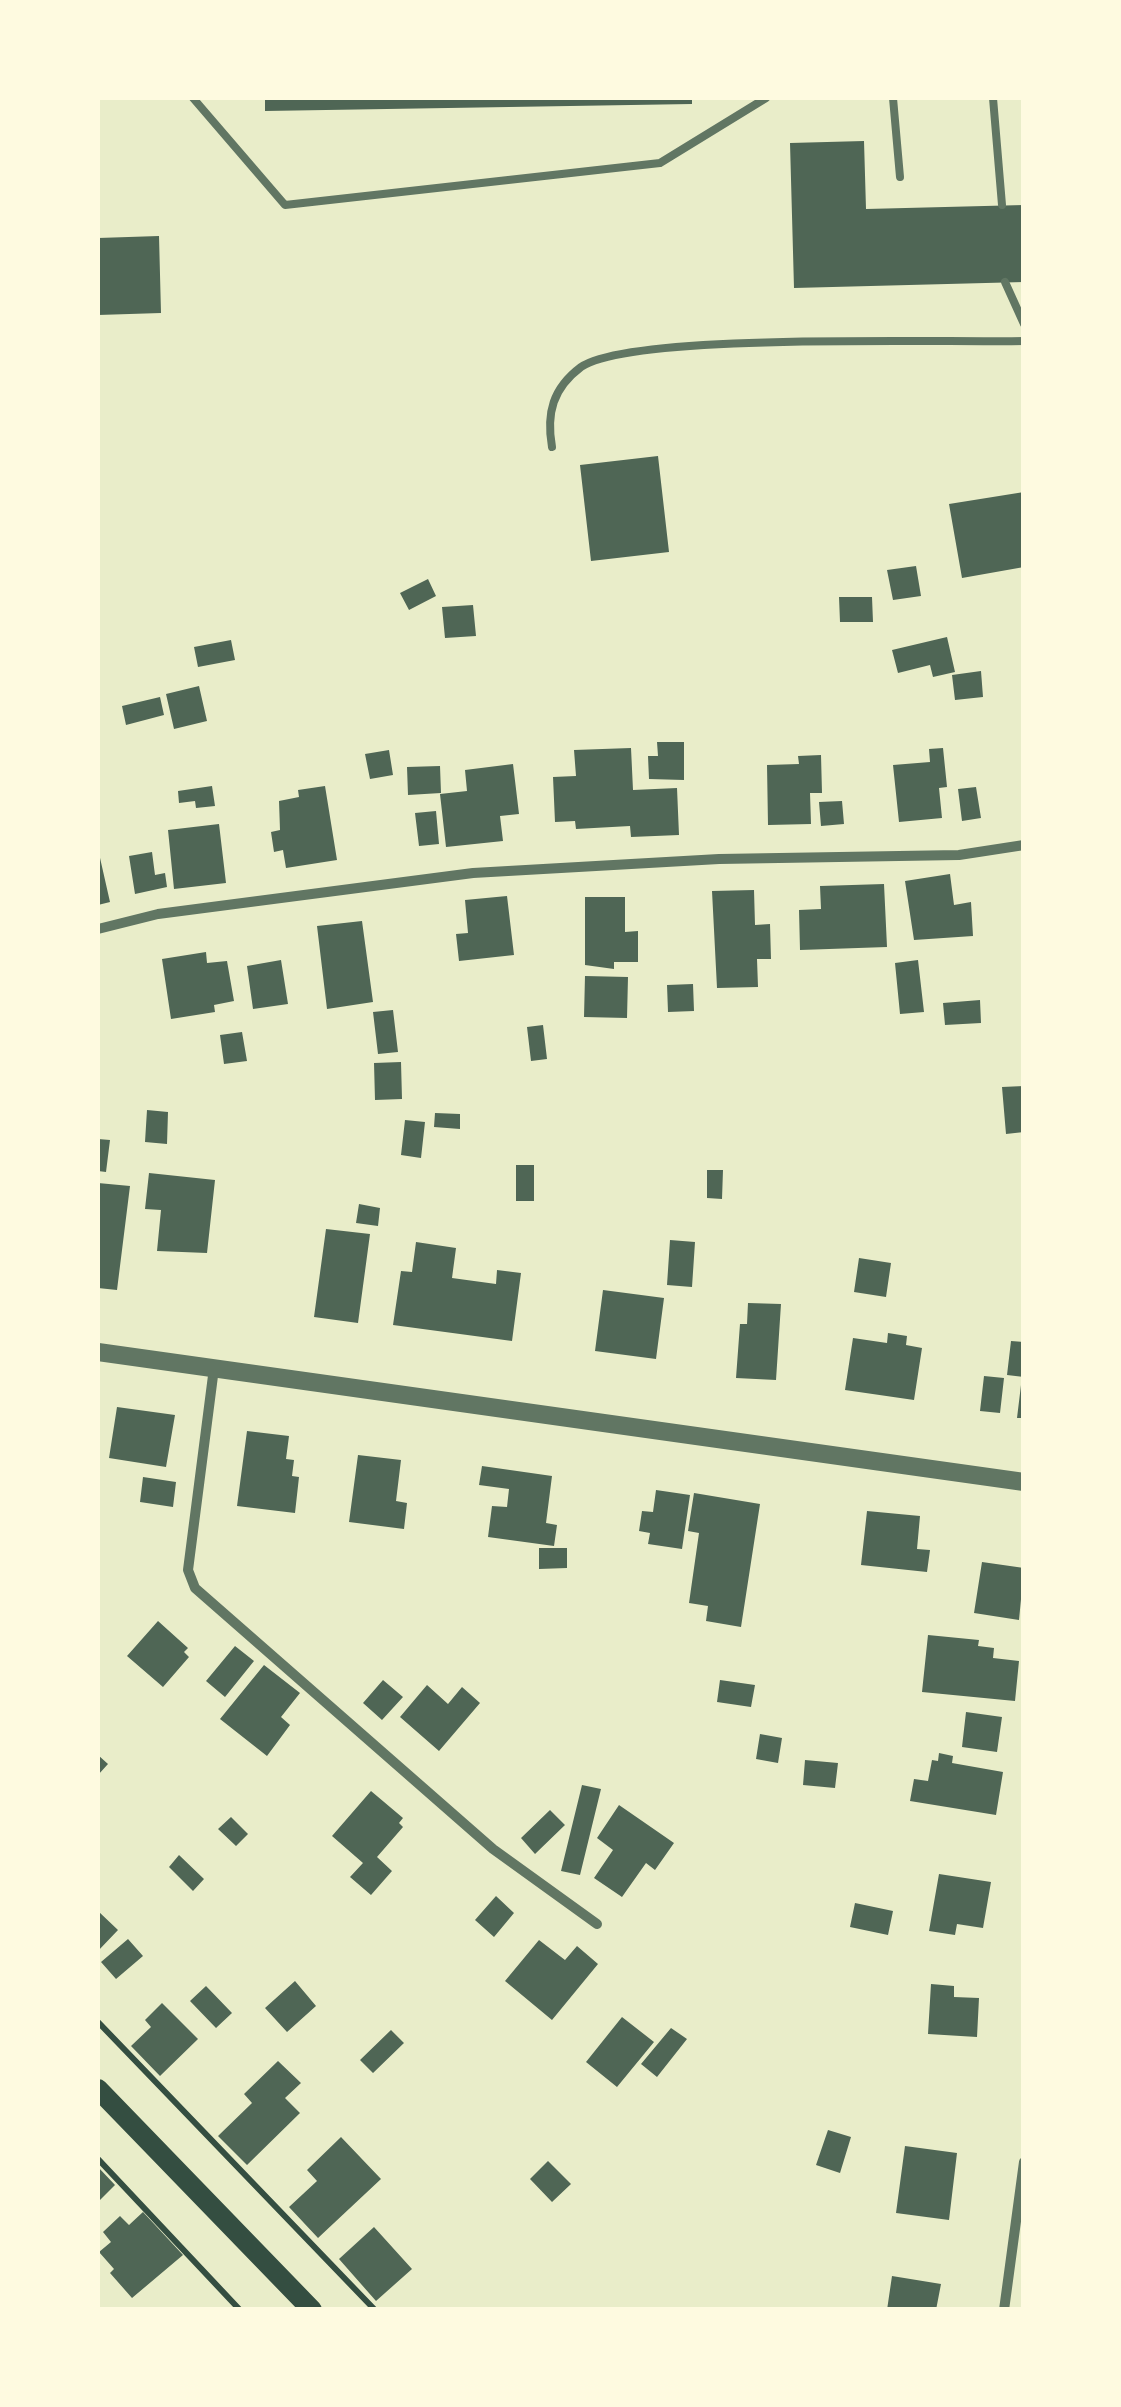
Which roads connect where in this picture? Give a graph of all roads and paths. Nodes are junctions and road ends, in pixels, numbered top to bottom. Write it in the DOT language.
graph roads {
  1 [pos="193,98"];
  2 [pos="766,98"];
  3 [pos="893,98"];
  4 [pos="993,98"];
  5 [pos="900,177"];
  6 [pos="1002,206"];
  7 [pos="1005,282"];
  8 [pos="1024,324"];
  9 [pos="1024,342"];
  10 [pos="552,447"];
  11 [pos="1024,845"];
  12 [pos="98,929"];
  13 [pos="98,1352"];
  14 [pos="214,1368"];
  15 [pos="1024,1482"];
  16 [pos="598,1924"];
  17 [pos="98,2022"];
  18 [pos="98,2089"];
  19 [pos="98,2159"];
  20 [pos="1024,2162"];
  21 [pos="240,2310"];
  22 [pos="312,2310"];
  23 [pos="375,2310"];
  24 [pos="1004,2310"];
  1 -- 2 [label="lane"];
  3 -- 5 [label="lane"];
  4 -- 6 [label="lane"];
  7 -- 8 [label="lane"];
  9 -- 10 [label="lane"];
  11 -- 12 [label="street"];
  13 -- 14 [label="street"];
  14 -- 15 [label="street"];
  14 -- 16 [label="street"];
  17 -- 23 [label="path"];
  18 -- 22 [label="main road"];
  19 -- 21 [label="path"];
  20 -- 24 [label="street"];
}
